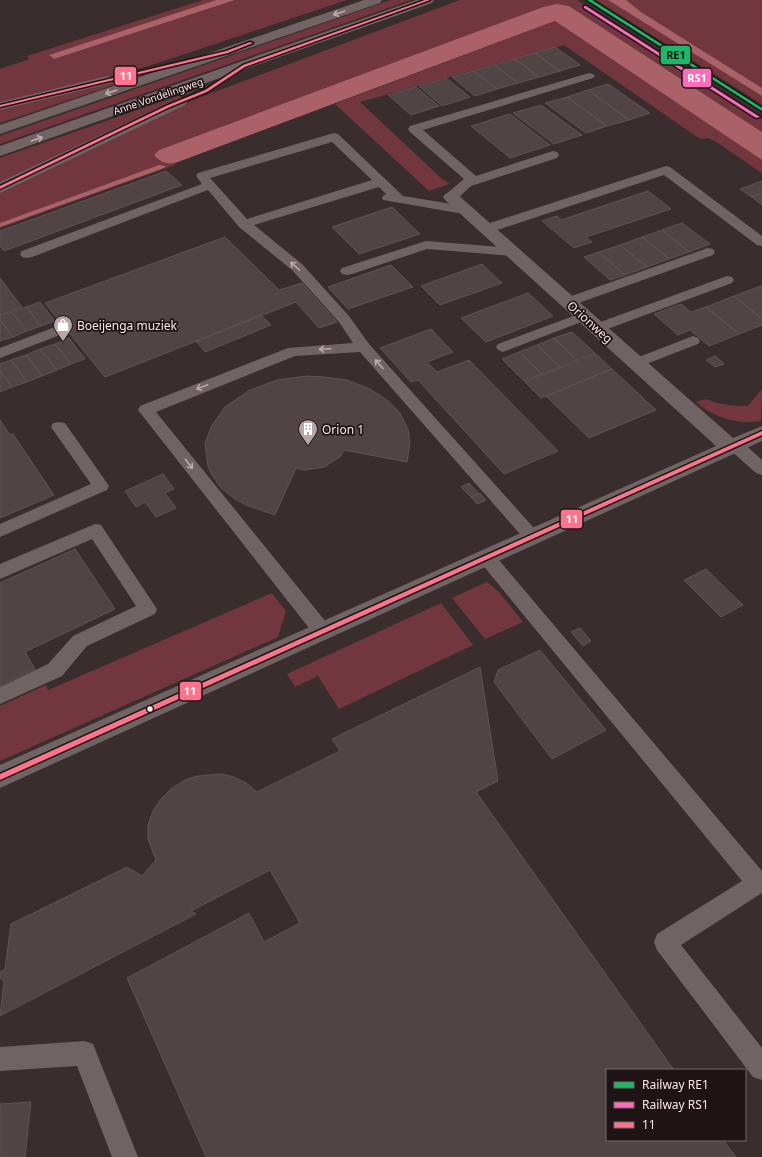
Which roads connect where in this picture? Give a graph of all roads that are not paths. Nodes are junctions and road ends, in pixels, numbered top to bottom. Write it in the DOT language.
graph roads {
  1 [pos="376,0"];
  2 [pos="428,0"];
  3 [pos="227,52"];
  4 [pos="244,66"];
  5 [pos="589,76"];
  6 [pos="0,106"];
  7 [pos="0,130"];
  8 [pos="0,151"];
  9 [pos="552,155"];
  10 [pos="474,181"];
  11 [pos="380,182"];
  12 [pos="210,185"];
  13 [pos="0,188"];
  14 [pos="350,191"];
  15 [pos="450,197"];
  16 [pos="399,199"];
  17 [pos="464,210"];
  18 [pos="244,224"];
  19 [pos="486,229"];
  20 [pos="762,242"];
  21 [pos="512,252"];
  22 [pos="708,252"];
  23 [pos="27,254"];
  24 [pos="348,271"];
  25 [pos="727,280"];
  26 [pos="568,302"];
  27 [pos="590,322"];
  28 [pos="55,332"];
  29 [pos="694,341"];
  30 [pos="364,347"];
  31 [pos="503,347"];
  32 [pos="0,353"];
  33 [pos="636,363"];
  34 [pos="59,427"];
  35 [pos="761,435"];
  36 [pos="733,446"];
  37 [pos="762,469"];
  38 [pos="0,531"];
  39 [pos="532,537"];
  40 [pos="486,558"];
  41 [pos="0,572"];
  42 [pos="323,632"];
  43 [pos="0,696"];
  44 [pos="0,777"];
  45 [pos="0,1059"];
  46 [pos="762,1068"];
  47 [pos="125,1157"];
  1 -- 3 [label="main road, Anne Vondelingweg, one-way"];
  2 -- 4 [label="main road, Anne Vondelingweg"];
  3 -- 6 [label="main road"];
  3 -- 7 [label="main road, Anne Vondelingweg, one-way"];
  8 -- 4 [label="main road, Anne Vondelingweg, one-way"];
  4 -- 13 [label="main road"];
  5 -- 10 [label="lane"];
  9 -- 10 [label="lane"];
  10 -- 15 [label="lane"];
  11 -- 12 [label="lane"];
  11 -- 14 [label="lane"];
  11 -- 16 [label="lane"];
  12 -- 18 [label="lane"];
  12 -- 23 [label="lane"];
  14 -- 16 [label="lane"];
  14 -- 18 [label="lane"];
  15 -- 17 [label="street, Orionweg"];
  16 -- 17 [label="lane"];
  17 -- 19 [label="street, Orionweg"];
  30 -- 18 [label="lane, one-way"];
  19 -- 20 [label="lane"];
  19 -- 21 [label="street, Orionweg"];
  21 -- 24 [label="lane"];
  21 -- 26 [label="street, Orionweg"];
  22 -- 26 [label="lane"];
  25 -- 27 [label="lane"];
  26 -- 27 [label="street, Orionweg"];
  27 -- 31 [label="lane"];
  27 -- 33 [label="street, Orionweg"];
  28 -- 32 [label="lane"];
  29 -- 33 [label="lane"];
  39 -- 30 [label="lane, one-way"];
  30 -- 42 [label="lane, one-way"];
  33 -- 36 [label="street, Orionweg"];
  34 -- 38 [label="lane"];
  35 -- 36 [label="street"];
  36 -- 37 [label="lane"];
  36 -- 39 [label="street"];
  39 -- 40 [label="street"];
  40 -- 42 [label="street"];
  40 -- 46 [label="lane"];
  41 -- 43 [label="lane"];
  42 -- 44 [label="street"];
  45 -- 47 [label="lane"];
}
